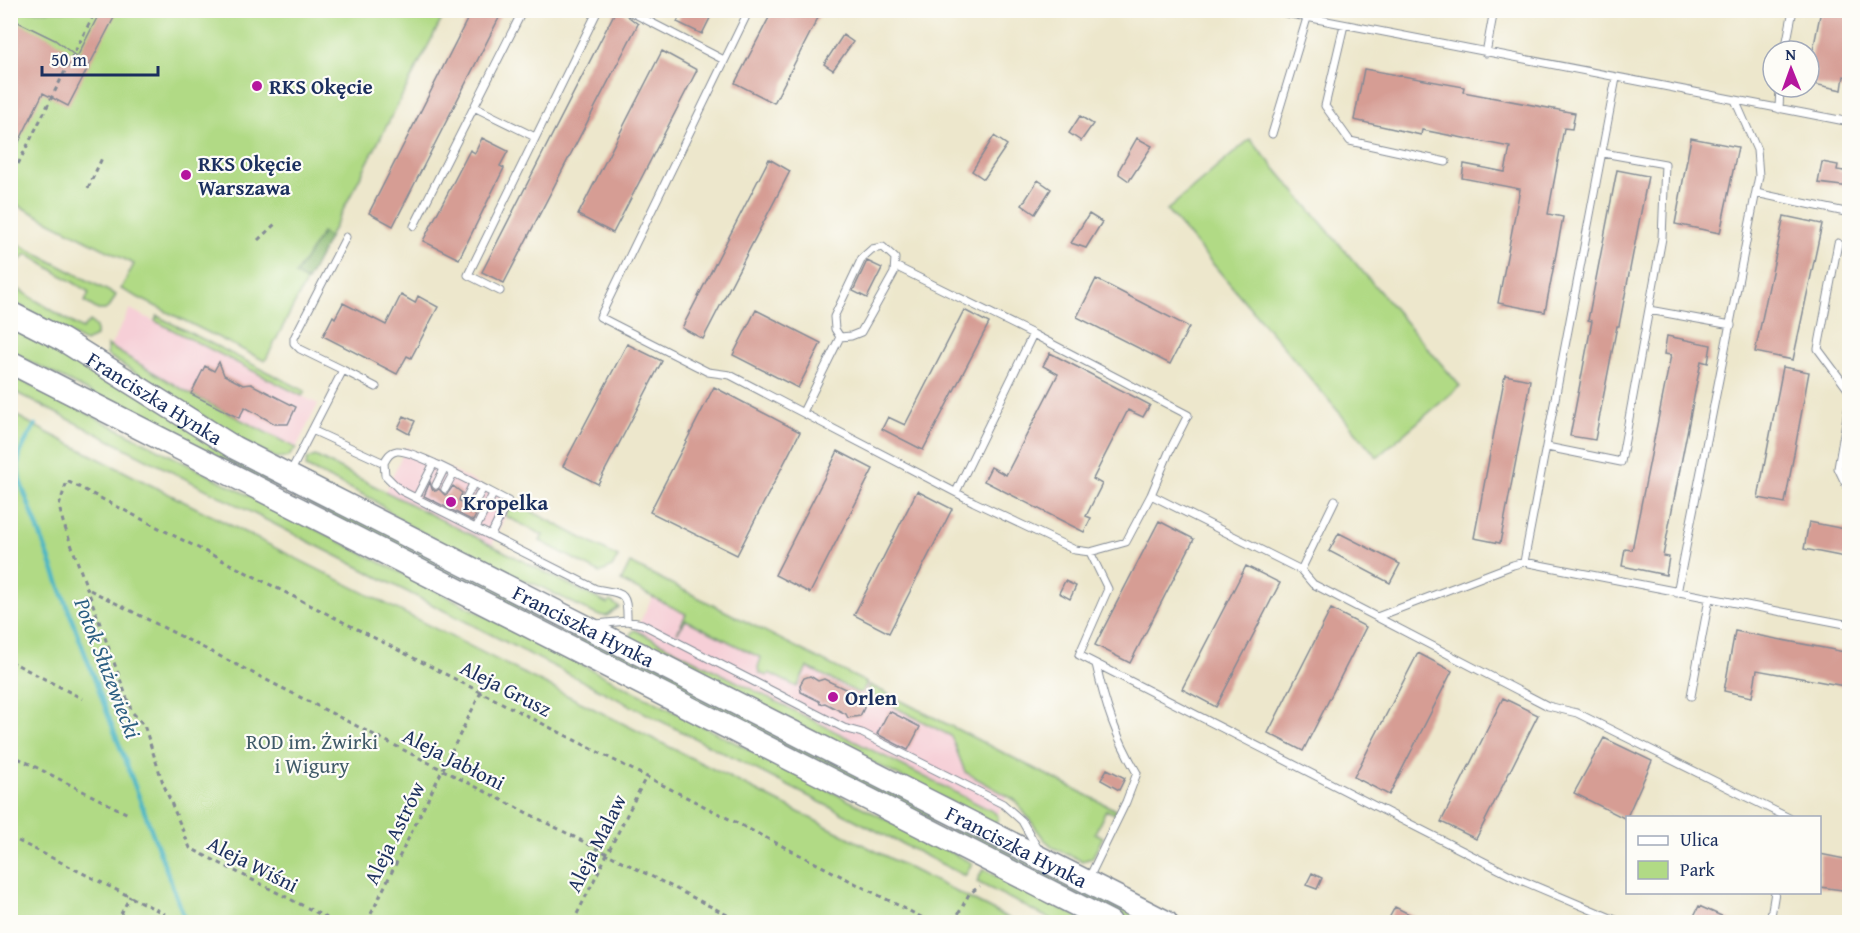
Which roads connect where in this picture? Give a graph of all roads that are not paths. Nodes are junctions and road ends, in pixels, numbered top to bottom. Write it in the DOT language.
graph roads {
  1 [pos="523,10"];
  2 [pos="598,10"];
  3 [pos="627,10"];
  4 [pos="749,10"];
  5 [pos="1270,10"];
  6 [pos="1325,10"];
  7 [pos="1494,10"];
  8 [pos="1793,10"];
  9 [pos="1307,18"];
  10 [pos="1323,21"];
  11 [pos="1344,25"];
  12 [pos="1787,39"];
  13 [pos="1486,53"];
  14 [pos="724,60"];
  15 [pos="1616,78"];
  16 [pos="1779,99"];
  17 [pos="1735,100"];
  18 [pos="474,107"];
  19 [pos="1779,109"];
  20 [pos="1850,122"];
  21 [pos="1272,134"];
  22 [pos="534,137"];
  23 [pos="1603,153"];
  24 [pos="1446,162"];
  25 [pos="1756,193"];
  26 [pos="1850,213"];
  27 [pos="414,226"];
  28 [pos="346,237"];
  29 [pos="1839,243"];
  30 [pos="895,266"];
  31 [pos="500,291"];
  32 [pos="1649,310"];
  33 [pos="10,313"];
  34 [pos="1731,325"];
  35 [pos="1034,334"];
  36 [pos="840,337"];
  37 [pos="10,362"];
  38 [pos="343,370"];
  39 [pos="376,387"];
  40 [pos="1850,392"];
  41 [pos="1850,399"];
  42 [pos="803,412"];
  43 [pos="312,430"];
  44 [pos="1547,447"];
  45 [pos="384,463"];
  46 [pos="434,463"];
  47 [pos="444,469"];
  48 [pos="453,474"];
  49 [pos="289,476"];
  50 [pos="473,484"];
  51 [pos="436,485"];
  52 [pos="445,489"];
  53 [pos="483,489"];
  54 [pos="956,492"];
  55 [pos="1850,493"];
  56 [pos="493,494"];
  57 [pos="1151,495"];
  58 [pos="416,498"];
  59 [pos="465,500"];
  60 [pos="1335,500"];
  61 [pos="474,504"];
  62 [pos="476,528"];
  63 [pos="491,535"];
  64 [pos="1090,552"];
  65 [pos="1524,562"];
  66 [pos="1301,570"];
  67 [pos="1677,593"];
  68 [pos="1709,599"];
  69 [pos="1377,617"];
  70 [pos="627,621"];
  71 [pos="1850,625"];
  72 [pos="583,626"];
  73 [pos="1096,664"];
  74 [pos="1691,696"];
  75 [pos="1785,816"];
  76 [pos="1046,861"];
  77 [pos="1087,882"];
  78 [pos="1775,894"];
  79 [pos="1110,922"];
  80 [pos="1166,922"];
  81 [pos="1620,922"];
  82 [pos="1770,922"];
  1 -- 18 [label="lane"];
  2 -- 22 [label="lane"];
  3 -- 14 [label="lane"];
  4 -- 14 [label="lane"];
  5 -- 9 [label="lane"];
  6 -- 10 [label="lane"];
  7 -- 13 [label="lane"];
  8 -- 12 [label="lane"];
  9 -- 10 [label="lane"];
  9 -- 21 [label="lane"];
  10 -- 11 [label="lane"];
  11 -- 13 [label="lane"];
  11 -- 24 [label="lane"];
  13 -- 15 [label="lane"];
  14 -- 42 [label="lane"];
  15 -- 17 [label="lane"];
  15 -- 23 [label="lane"];
  16 -- 19 [label="lane"];
  17 -- 19 [label="lane"];
  17 -- 25 [label="lane"];
  18 -- 22 [label="lane"];
  18 -- 27 [label="lane"];
  19 -- 20 [label="lane"];
  22 -- 31 [label="lane"];
  23 -- 32 [label="lane"];
  23 -- 44 [label="lane"];
  25 -- 26 [label="lane"];
  25 -- 34 [label="lane"];
  28 -- 38 [label="lane"];
  29 -- 40 [label="lane"];
  30 -- 35 [label="lane"];
  30 -- 36 [label="lane"];
  30 -- 36 [label="lane"];
  32 -- 34 [label="lane"];
  32 -- 44 [label="lane"];
  33 -- 49 [label="main road, Franciszka Hynka"];
  34 -- 67 [label="lane"];
  35 -- 54 [label="lane"];
  35 -- 57 [label="lane"];
  36 -- 42 [label="lane"];
  37 -- 79 [label="main road, Franciszka Hynka"];
  38 -- 39 [label="lane"];
  38 -- 43 [label="lane"];
  41 -- 55 [label="lane"];
  42 -- 54 [label="lane"];
  43 -- 45 [label="lane"];
  43 -- 49 [label="lane"];
  44 -- 65 [label="lane"];
  45 -- 46 [label="lane"];
  45 -- 58 [label="lane"];
  46 -- 47 [label="lane"];
  46 -- 58 [label="lane"];
  47 -- 48 [label="lane"];
  47 -- 51 [label="lane"];
  48 -- 50 [label="lane"];
  48 -- 52 [label="lane"];
  49 -- 72 [label="main road, Franciszka Hynka"];
  50 -- 53 [label="lane"];
  50 -- 59 [label="lane"];
  53 -- 56 [label="lane"];
  53 -- 61 [label="lane"];
  54 -- 64 [label="lane"];
  56 -- 62 [label="lane"];
  56 -- 63 [label="lane"];
  57 -- 64 [label="lane"];
  57 -- 66 [label="lane"];
  58 -- 62 [label="lane"];
  60 -- 66 [label="lane"];
  62 -- 63 [label="lane"];
  63 -- 70 [label="lane"];
  64 -- 73 [label="lane"];
  65 -- 67 [label="lane"];
  65 -- 69 [label="lane"];
  66 -- 69 [label="lane"];
  67 -- 68 [label="lane"];
  68 -- 71 [label="lane"];
  68 -- 74 [label="lane"];
  69 -- 75 [label="lane"];
  70 -- 72 [label="lane"];
  70 -- 76 [label="lane"];
  72 -- 76 [label="main road, Franciszka Hynka"];
  73 -- 77 [label="lane"];
  73 -- 81 [label="lane"];
  76 -- 77 [label="main road, Franciszka Hynka"];
  77 -- 80 [label="main road, Franciszka Hynka"];
  78 -- 82 [label="lane"];
}
